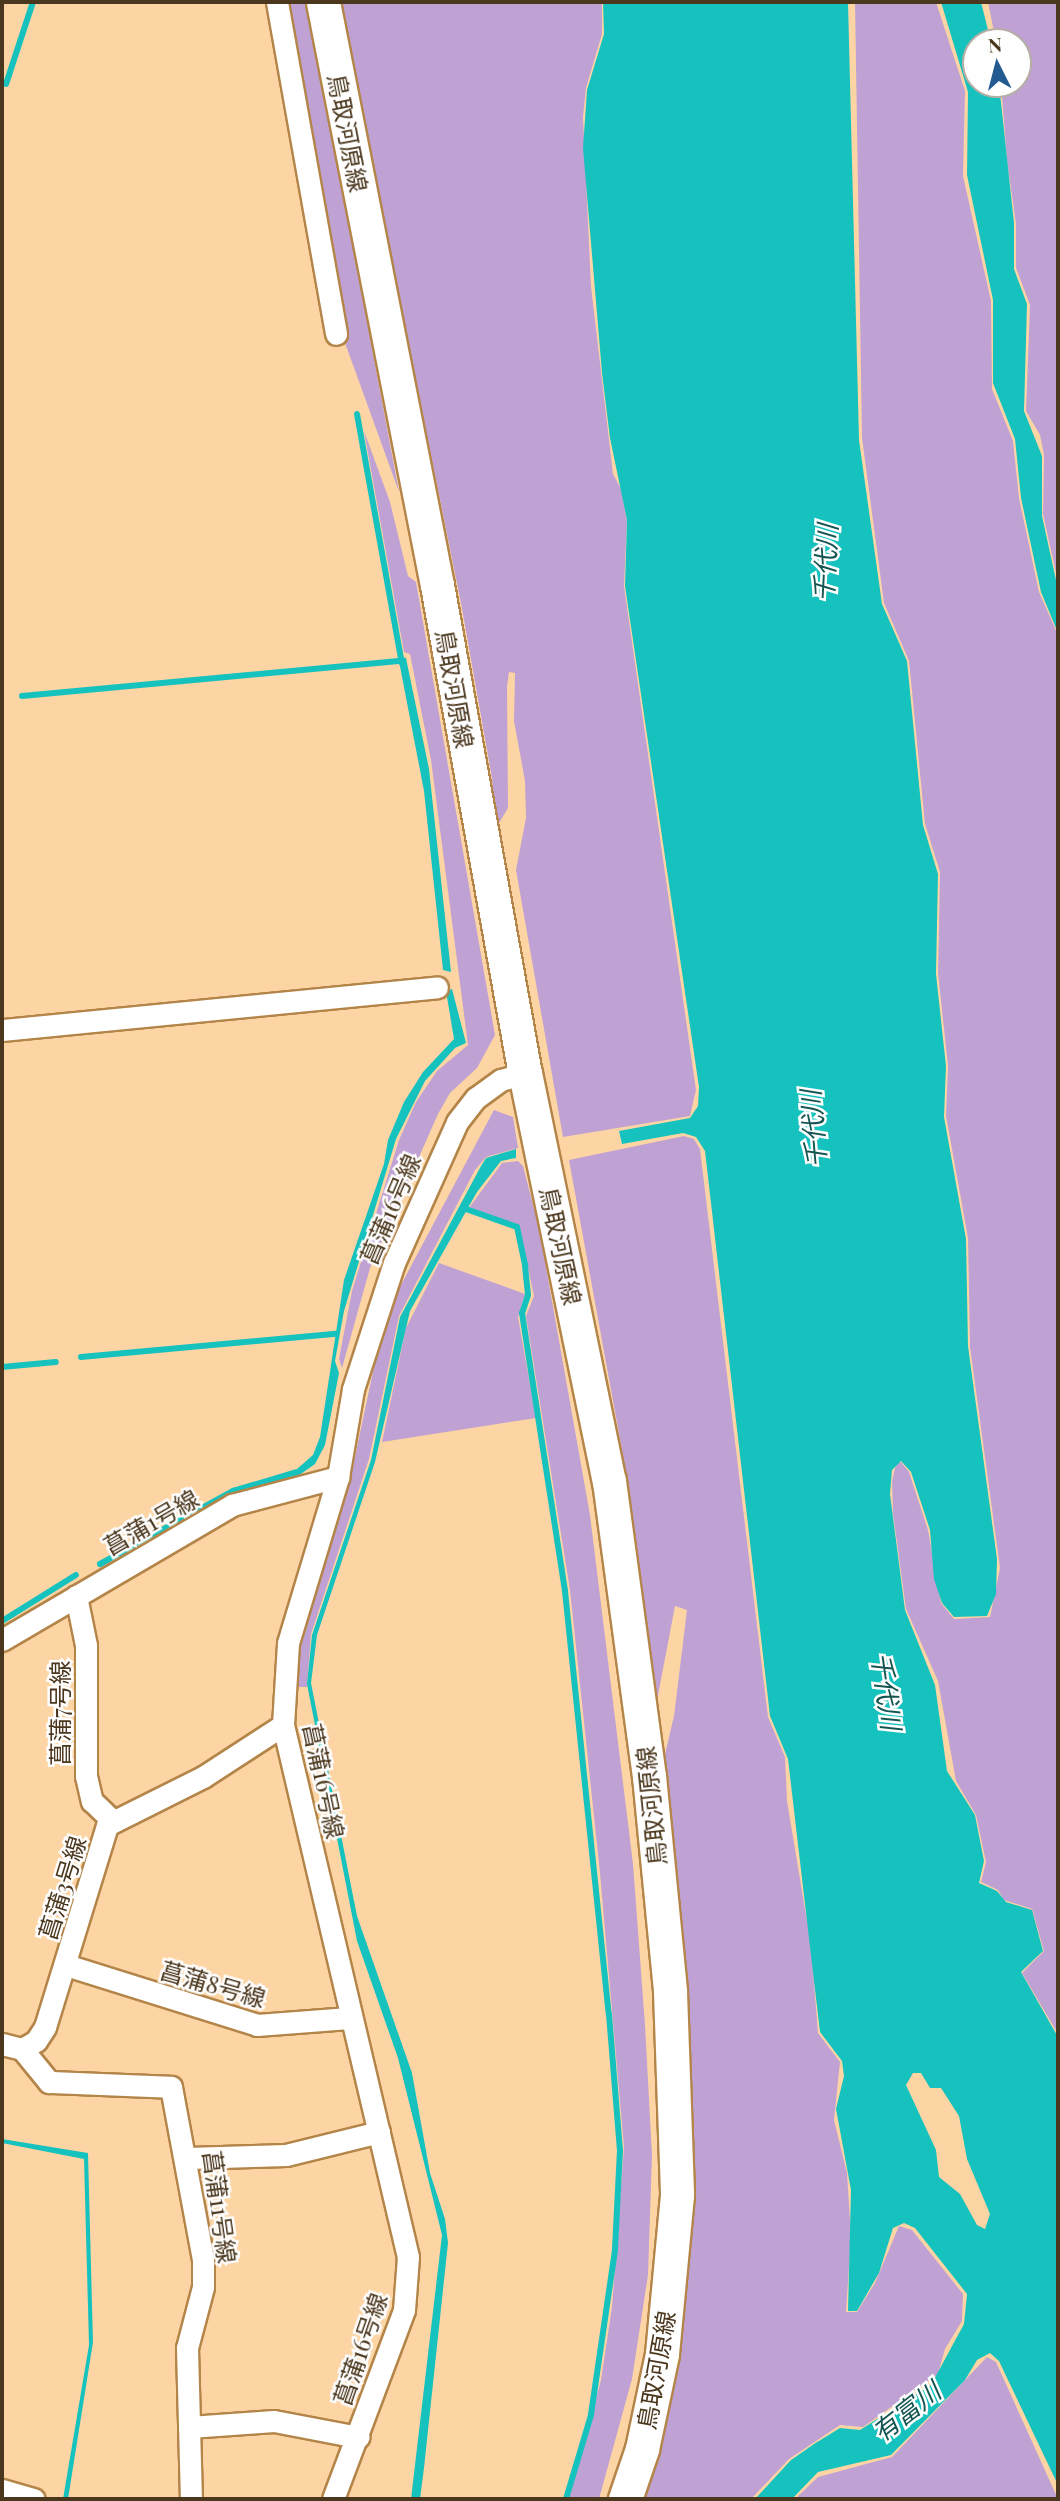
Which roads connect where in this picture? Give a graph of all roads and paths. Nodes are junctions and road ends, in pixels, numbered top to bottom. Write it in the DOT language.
graph roads {
  1 [pos="277,2"];
  2 [pos="323,2"];
  3 [pos="336,334"];
  4 [pos="437,987"];
  5 [pos="2,1030"];
  6 [pos="525,1073"];
  7 [pos="338,1476"];
  8 [pos="76,1596"];
  9 [pos="2,1640"];
  10 [pos="283,1725"];
  11 [pos="113,1821"];
  12 [pos="66,1965"];
  13 [pos="349,2018"];
  14 [pos="12,2047"];
  15 [pos="379,2132"];
  16 [pos="187,2158"];
  17 [pos="189,2427"];
  18 [pos="358,2437"];
  19 [pos="2,2490"];
  20 [pos="34,2499"];
  21 [pos="191,2499"];
  22 [pos="333,2499"];
  23 [pos="625,2499"];
  1 -- 3 [label="street"];
  2 -- 6 [label="main road, 鳥取河原線"];
  4 -- 5 [label="street"];
  6 -- 7 [label="street, 菖蒲16号線"];
  6 -- 23 [label="main road, 鳥取河原線"];
  7 -- 8 [label="street, 菖蒲1号線"];
  7 -- 10 [label="street, 菖蒲16号線"];
  8 -- 9 [label="street, 菖蒲1号線"];
  8 -- 11 [label="street, 菖蒲7号線"];
  10 -- 11 [label="street, 菖蒲3号線"];
  10 -- 13 [label="street, 菖蒲16号線"];
  11 -- 12 [label="street, 菖蒲3号線"];
  12 -- 13 [label="street, 菖蒲8号線"];
  12 -- 14 [label="street, 菖蒲3号線"];
  13 -- 15 [label="street, 菖蒲16号線"];
  14 -- 16 [label="street, 菖蒲11号線"];
  15 -- 16 [label="street"];
  15 -- 18 [label="street, 菖蒲16号線"];
  16 -- 17 [label="street, 菖蒲11号線"];
  17 -- 18 [label="street"];
  17 -- 21 [label="street, 菖蒲11号線"];
  18 -- 22 [label="street, 菖蒲16号線"];
  19 -- 20 [label="street"];
}
